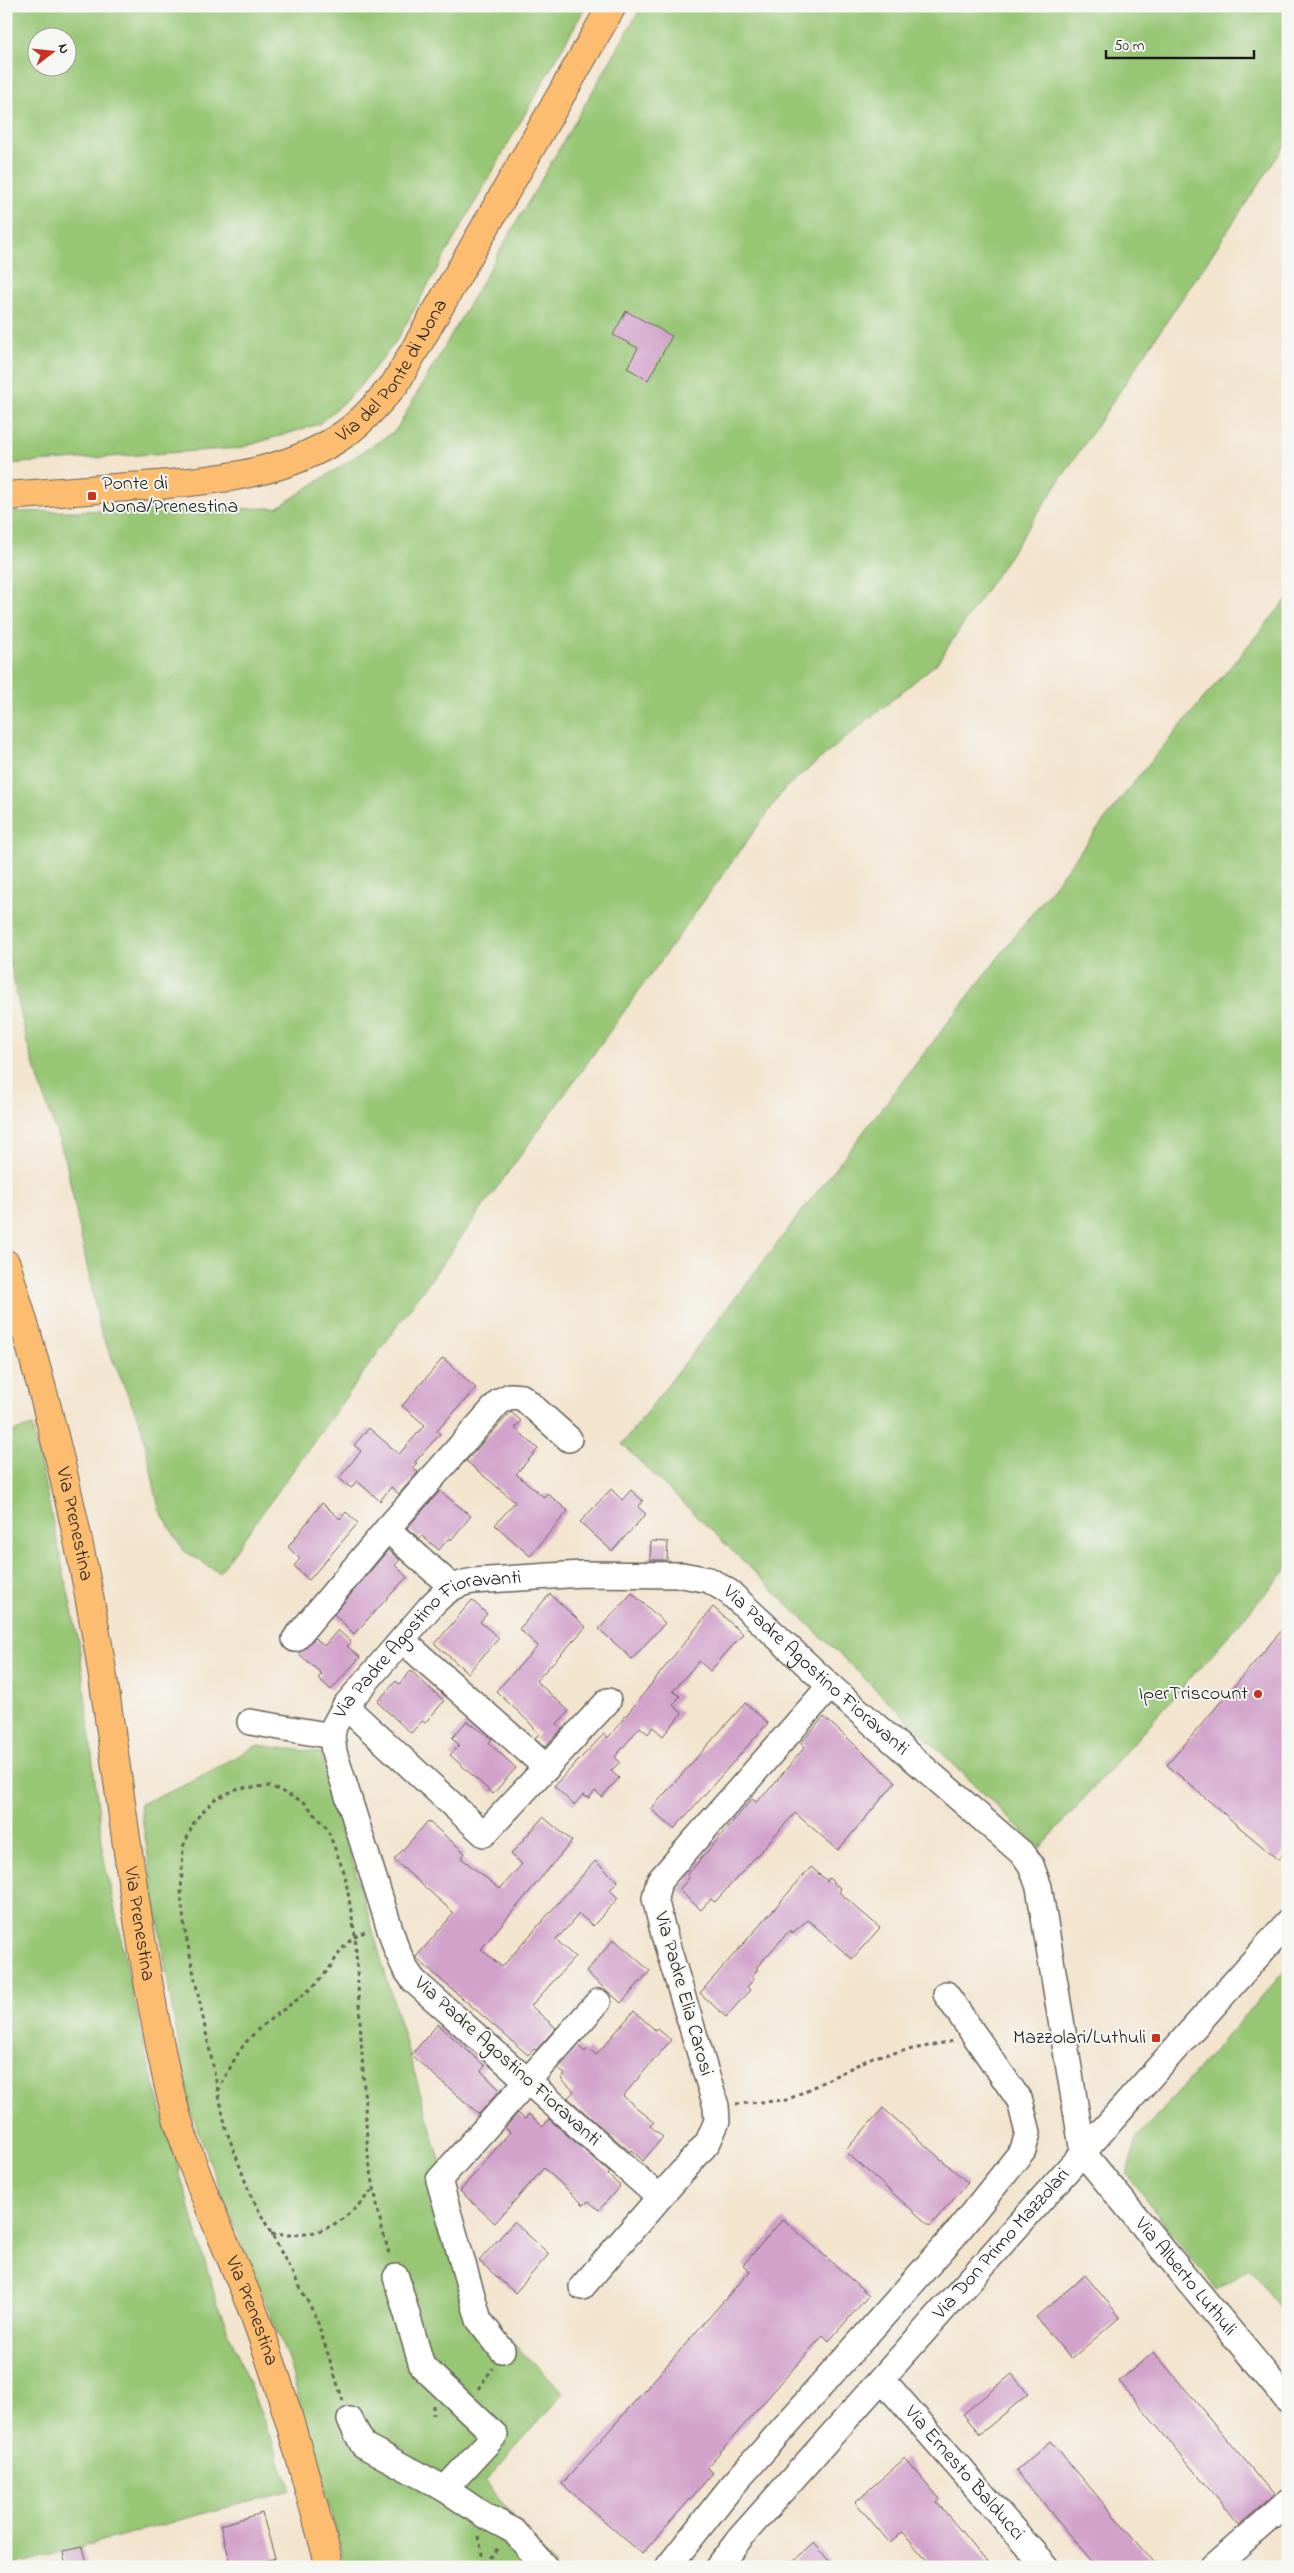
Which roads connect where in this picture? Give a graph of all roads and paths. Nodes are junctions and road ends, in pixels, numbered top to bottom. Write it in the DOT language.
graph roads {
  1 [pos="612,6"];
  2 [pos="6,496"];
  3 [pos="6,1264"];
  4 [pos="569,1440"];
  5 [pos="387,1529"];
  6 [pos="452,1588"];
  7 [pos="295,1638"];
  8 [pos="402,1640"];
  9 [pos="830,1686"];
  10 [pos="608,1701"];
  11 [pos="345,1706"];
  12 [pos="250,1722"];
  13 [pos="332,1736"];
  14 [pos="547,1768"];
  15 [pos="1288,1922"];
  16 [pos="355,1935"];
  17 [pos="946,1994"];
  18 [pos="598,2002"];
  19 [pos="976,2036"];
  20 [pos="526,2081"];
  21 [pos="218,2091"];
  22 [pos="716,2106"];
  23 [pos="1083,2152"];
  24 [pos="374,2188"];
  25 [pos="659,2197"];
  26 [pos="270,2234"];
  27 [pos="396,2277"];
  28 [pos="582,2287"];
  29 [pos="502,2350"];
  30 [pos="882,2379"];
  31 [pos="1288,2401"];
  32 [pos="350,2420"];
  33 [pos="445,2489"];
  34 [pos="1288,2502"];
  35 [pos="330,2567"];
  36 [pos="545,2567"];
  37 [pos="668,2567"];
  38 [pos="718,2567"];
  39 [pos="1046,2567"];
  40 [pos="1213,2567"];
  1 -- 2 [label="main road, Via del Ponte di Nona"];
  3 -- 35 [label="main road, Via Prenestina"];
  4 -- 5 [label="street"];
  5 -- 6 [label="street"];
  5 -- 7 [label="street"];
  6 -- 8 [label="street, Via Padre Agostino Fioravanti"];
  6 -- 9 [label="street, Via Padre Agostino Fioravanti"];
  8 -- 11 [label="street, Via Padre Agostino Fioravanti"];
  8 -- 14 [label="street"];
  9 -- 22 [label="street, Via Padre Elia Carosi"];
  9 -- 23 [label="street, Via Padre Agostino Fioravanti"];
  10 -- 14 [label="street"];
  11 -- 13 [label="street, Via Padre Agostino Fioravanti"];
  11 -- 14 [label="street"];
  12 -- 13 [label="street"];
  13 -- 20 [label="street, Via Padre Agostino Fioravanti"];
  15 -- 23 [label="street, Via Don Primo Mazzolari"];
  16 -- 21 [label="path"];
  16 -- 21 [label="path"];
  16 -- 24 [label="path"];
  17 -- 19 [label="street"];
  18 -- 20 [label="street"];
  19 -- 22 [label="path"];
  19 -- 37 [label="street"];
  20 -- 25 [label="street, Via Padre Agostino Fioravanti"];
  20 -- 29 [label="street"];
  21 -- 26 [label="path"];
  22 -- 25 [label="street, Via Padre Elia Carosi"];
  23 -- 30 [label="street, Via Don Primo Mazzolari"];
  23 -- 31 [label="street, Via Alberto Luthuli"];
  24 -- 26 [label="path"];
  24 -- 27 [label="path"];
  25 -- 28 [label="street, Via Padre Elia Carosi"];
  26 -- 32 [label="path"];
  27 -- 33 [label="street"];
  30 -- 38 [label="street, Via Don Primo Mazzolari"];
  30 -- 39 [label="street, Via Ernesto Balducci"];
  32 -- 33 [label="street"];
  33 -- 36 [label="street"];
  34 -- 40 [label="street"];
}
